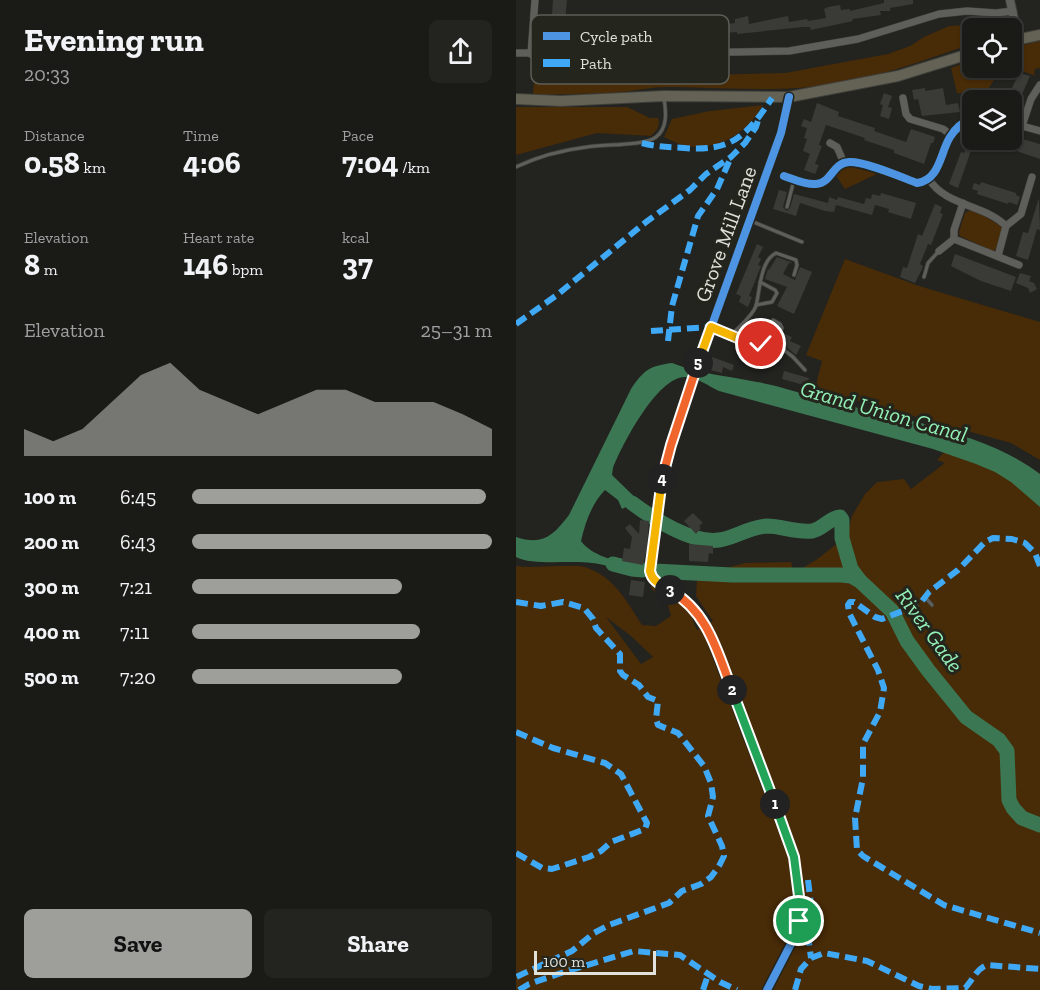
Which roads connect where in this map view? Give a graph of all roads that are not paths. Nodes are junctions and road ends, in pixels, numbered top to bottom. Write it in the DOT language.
graph roads {
  1 [pos="536,0"];
  2 [pos="1010,0"];
  3 [pos="1013,11"];
  4 [pos="535,15"];
  5 [pos="1014,18"];
  6 [pos="1040,35"];
  7 [pos="1022,38"];
  8 [pos="729,52"];
  9 [pos="516,53"];
  10 [pos="531,54"];
  11 [pos="962,56"];
  12 [pos="1040,85"];
  13 [pos="664,96"];
  14 [pos="789,97"];
  15 [pos="903,98"];
  16 [pos="516,99"];
  17 [pos="962,124"];
  18 [pos="1022,126"];
  19 [pos="1040,131"];
  20 [pos="951,135"];
  21 [pos="830,143"];
  22 [pos="844,162"];
  23 [pos="516,167"];
  24 [pos="784,176"];
  25 [pos="1032,177"];
  26 [pos="795,179"];
  27 [pos="928,179"];
  28 [pos="963,203"];
  29 [pos="787,207"];
  30 [pos="750,220"];
  31 [pos="1006,226"];
  32 [pos="954,239"];
  33 [pos="802,242"];
  34 [pos="939,250"];
  35 [pos="998,256"];
  36 [pos="1019,265"];
  37 [pos="794,274"];
  38 [pos="924,277"];
  39 [pos="760,282"];
  40 [pos="756,305"];
  41 [pos="773,320"];
  42 [pos="711,327"];
  43 [pos="731,336"];
  44 [pos="775,343"];
  45 [pos="805,370"];
  46 [pos="925,597"];
  47 [pos="932,606"];
  48 [pos="767,990"];
  1 -- 4 [label="street"];
  2 -- 3 [label="street"];
  3 -- 5 [label="street"];
  3 -- 8 [label="street"];
  6 -- 7 [label="main road"];
  9 -- 10 [label="street"];
  11 -- 14 [label="main road"];
  12 -- 18 [label="street"];
  13 -- 14 [label="main road"];
  13 -- 16 [label="main road"];
  13 -- 23 [label="lane"];
  14 -- 30 [label="street, Grove Mill Lane"];
  15 -- 20 [label="street"];
  17 -- 20 [label="street"];
  18 -- 19 [label="street"];
  20 -- 27 [label="street"];
  21 -- 22 [label="street"];
  22 -- 26 [label="street"];
  22 -- 27 [label="street"];
  24 -- 26 [label="street"];
  25 -- 31 [label="street"];
  26 -- 29 [label="lane"];
  27 -- 28 [label="street"];
  28 -- 31 [label="street"];
  28 -- 32 [label="street"];
  30 -- 33 [label="lane"];
  30 -- 42 [label="street, Grove Mill Lane"];
  31 -- 35 [label="street"];
  32 -- 34 [label="street"];
  32 -- 35 [label="street"];
  34 -- 38 [label="lane"];
  35 -- 36 [label="street"];
  37 -- 39 [label="lane"];
  39 -- 40 [label="lane"];
  39 -- 40 [label="lane"];
  40 -- 43 [label="lane"];
  41 -- 44 [label="lane"];
  42 -- 43 [label="lane"];
  42 -- 48 [label="street, Grove Mill Lane"];
  43 -- 44 [label="lane"];
  44 -- 45 [label="lane"];
  46 -- 47 [label="lane"];
}
